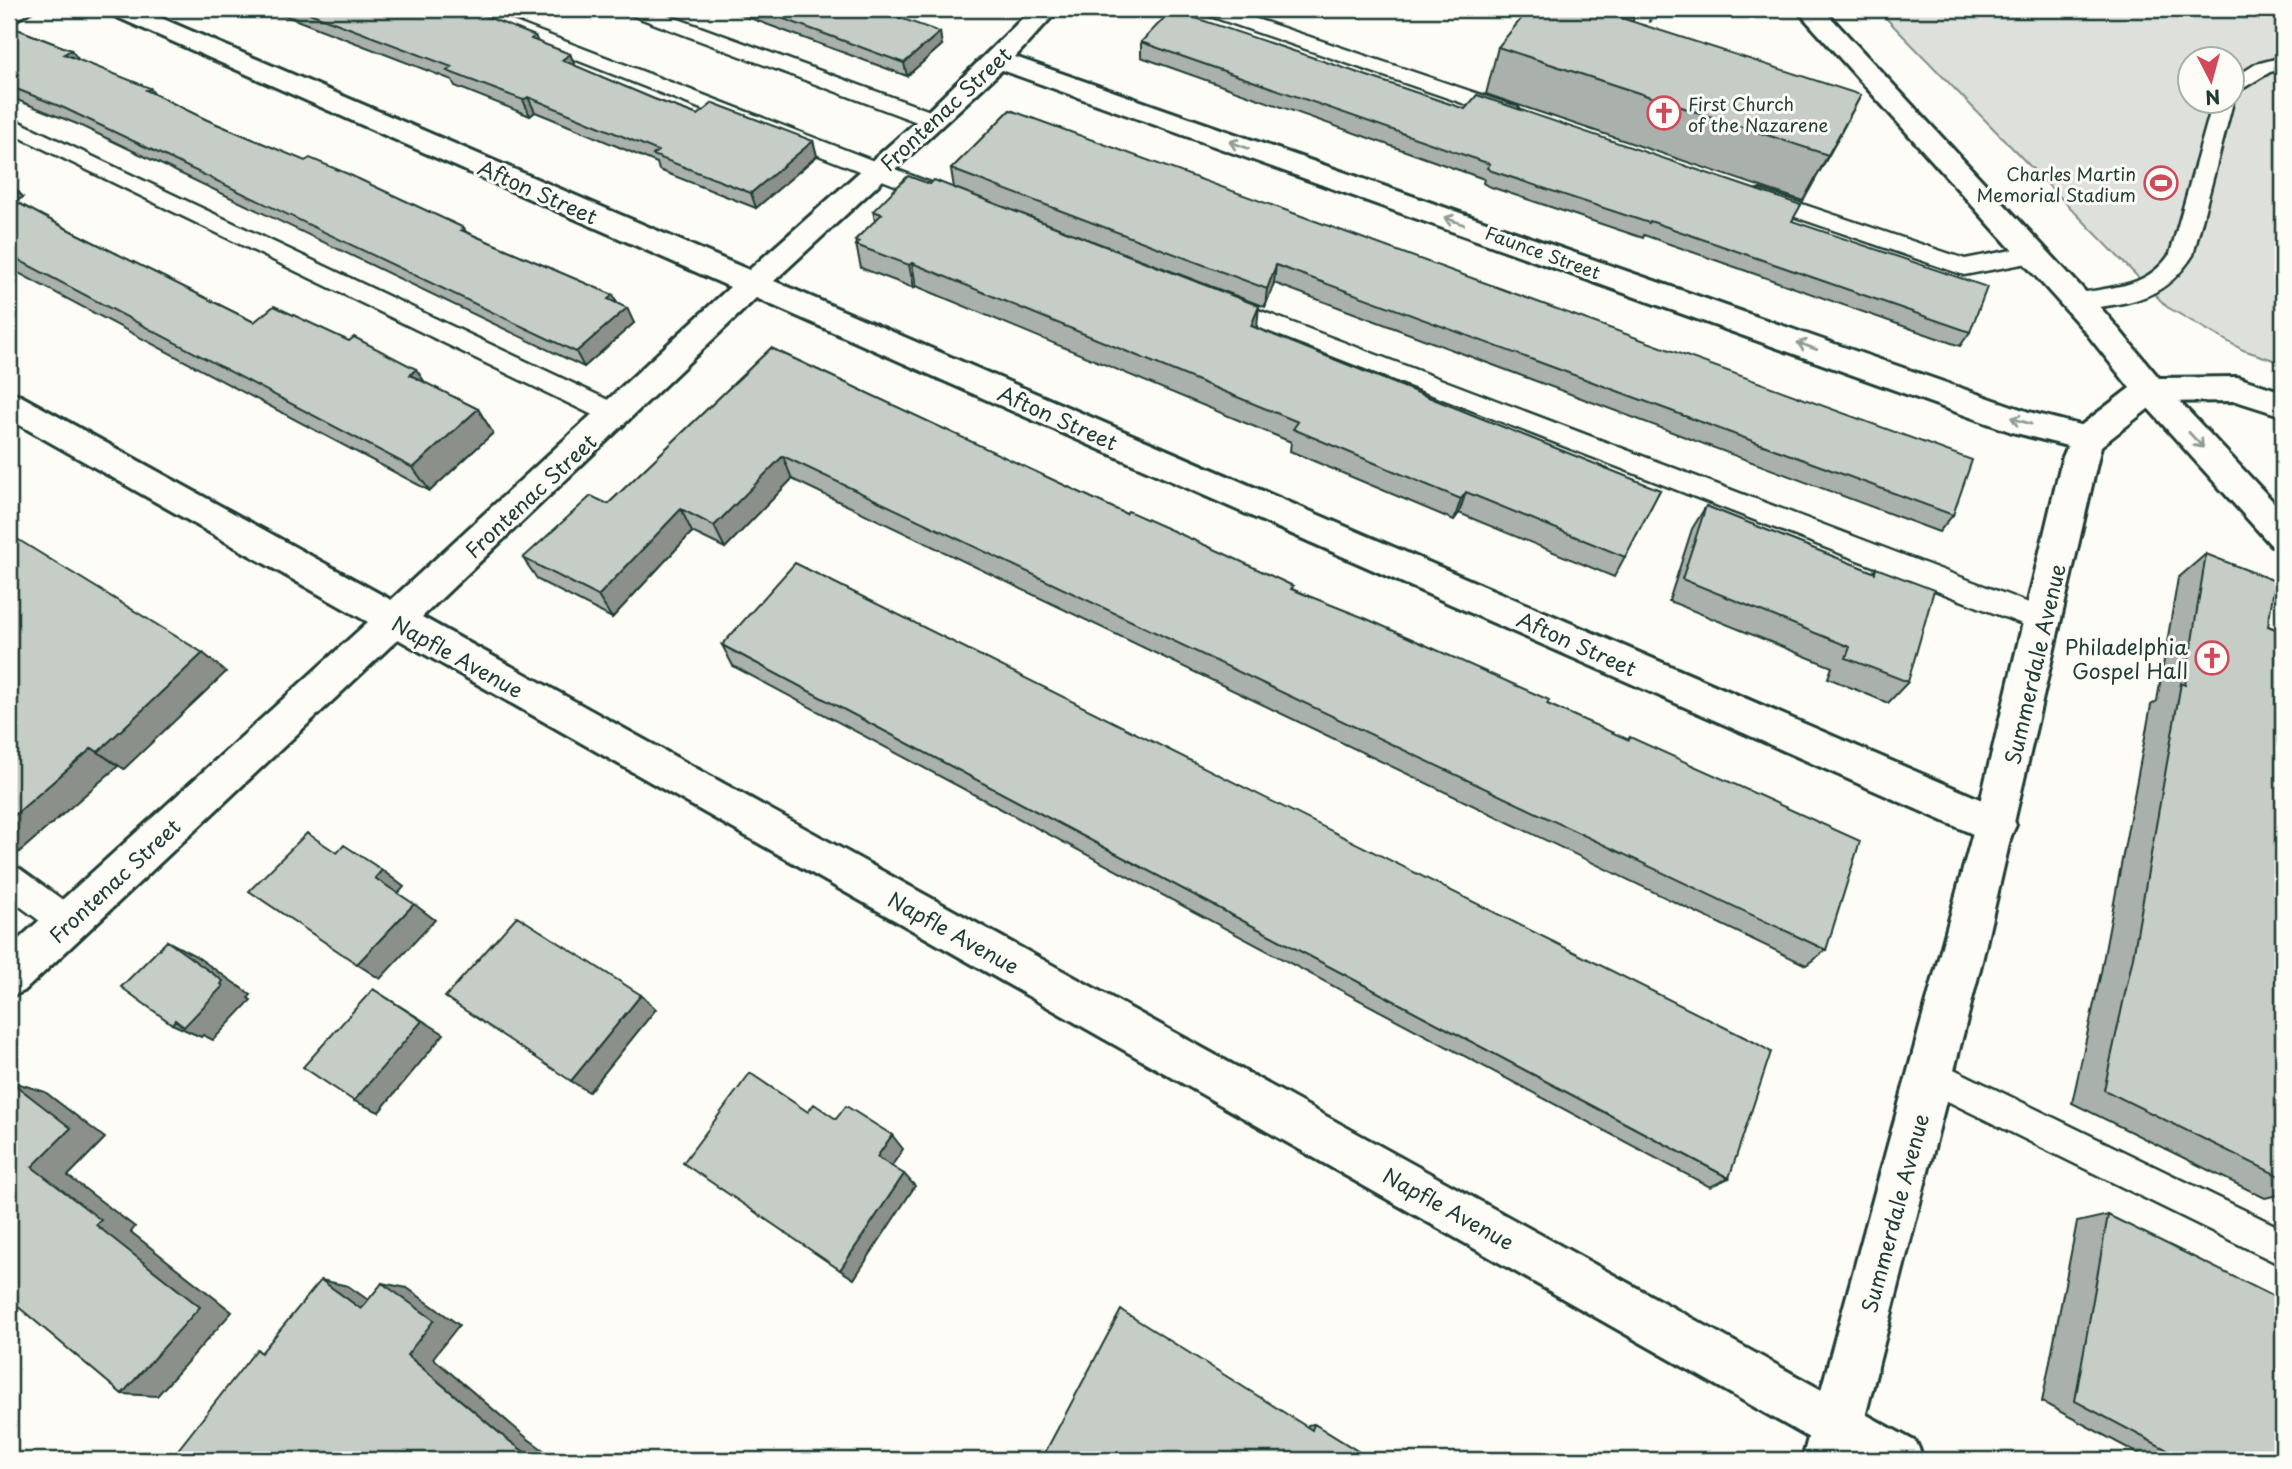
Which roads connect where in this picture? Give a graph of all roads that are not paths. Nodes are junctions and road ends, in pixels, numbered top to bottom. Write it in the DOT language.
graph roads {
  1 [pos="25,9"];
  2 [pos="119,9"];
  3 [pos="464,9"];
  4 [pos="633,9"];
  5 [pos="1046,9"];
  6 [pos="1214,9"];
  7 [pos="1809,9"];
  8 [pos="9,18"];
  9 [pos="1000,60"];
  10 [pos="2283,63"];
  11 [pos="2246,80"];
  12 [pos="2219,116"];
  13 [pos="933,120"];
  14 [pos="1531,120"];
  15 [pos="9,124"];
  16 [pos="877,171"];
  17 [pos="1741,191"];
  18 [pos="968,206"];
  19 [pos="2033,254"];
  20 [pos="752,284"];
  21 [pos="1202,296"];
  22 [pos="2077,302"];
  23 [pos="2150,390"];
  24 [pos="9,404"];
  25 [pos="2283,404"];
  26 [pos="614,414"];
  27 [pos="2087,439"];
  28 [pos="2283,535"];
  29 [pos="396,621"];
  30 [pos="2045,621"];
  31 [pos="1996,825"];
  32 [pos="9,879"];
  33 [pos="67,922"];
  34 [pos="9,976"];
  35 [pos="1931,1074"];
  36 [pos="2283,1248"];
  37 [pos="1833,1443"];
  38 [pos="1898,1460"];
  1 -- 8 [label="lane"];
  2 -- 20 [label="street, Afton Street"];
  3 -- 16 [label="lane"];
  4 -- 13 [label="lane"];
  5 -- 9 [label="street, Frontenac Street"];
  6 -- 14 [label="lane"];
  7 -- 19 [label="street"];
  9 -- 13 [label="street, Frontenac Street"];
  27 -- 9 [label="street, Faunce Street, one-way"];
  10 -- 11 [label="lane"];
  12 -- 22 [label="lane"];
  13 -- 16 [label="street, Frontenac Street"];
  15 -- 26 [label="lane"];
  16 -- 18 [label="lane"];
  16 -- 20 [label="street, Frontenac Street"];
  17 -- 19 [label="lane"];
  19 -- 22 [label="street"];
  20 -- 26 [label="street, Frontenac Street"];
  20 -- 31 [label="street, Afton Street"];
  21 -- 30 [label="lane"];
  22 -- 23 [label="street"];
  23 -- 25 [label="street"];
  23 -- 27 [label="street"];
  23 -- 28 [label="street, one-way"];
  24 -- 29 [label="street, Napfle Avenue"];
  26 -- 29 [label="street, Frontenac Street"];
  27 -- 30 [label="street, Summerdale Avenue"];
  29 -- 33 [label="street, Frontenac Street"];
  29 -- 37 [label="street, Napfle Avenue"];
  30 -- 31 [label="street, Summerdale Avenue"];
  31 -- 35 [label="street, Summerdale Avenue"];
  32 -- 33 [label="lane"];
  33 -- 34 [label="street, Frontenac Street"];
  35 -- 36 [label="lane"];
  35 -- 37 [label="street, Summerdale Avenue"];
  37 -- 38 [label="street, Napfle Avenue"];
}
